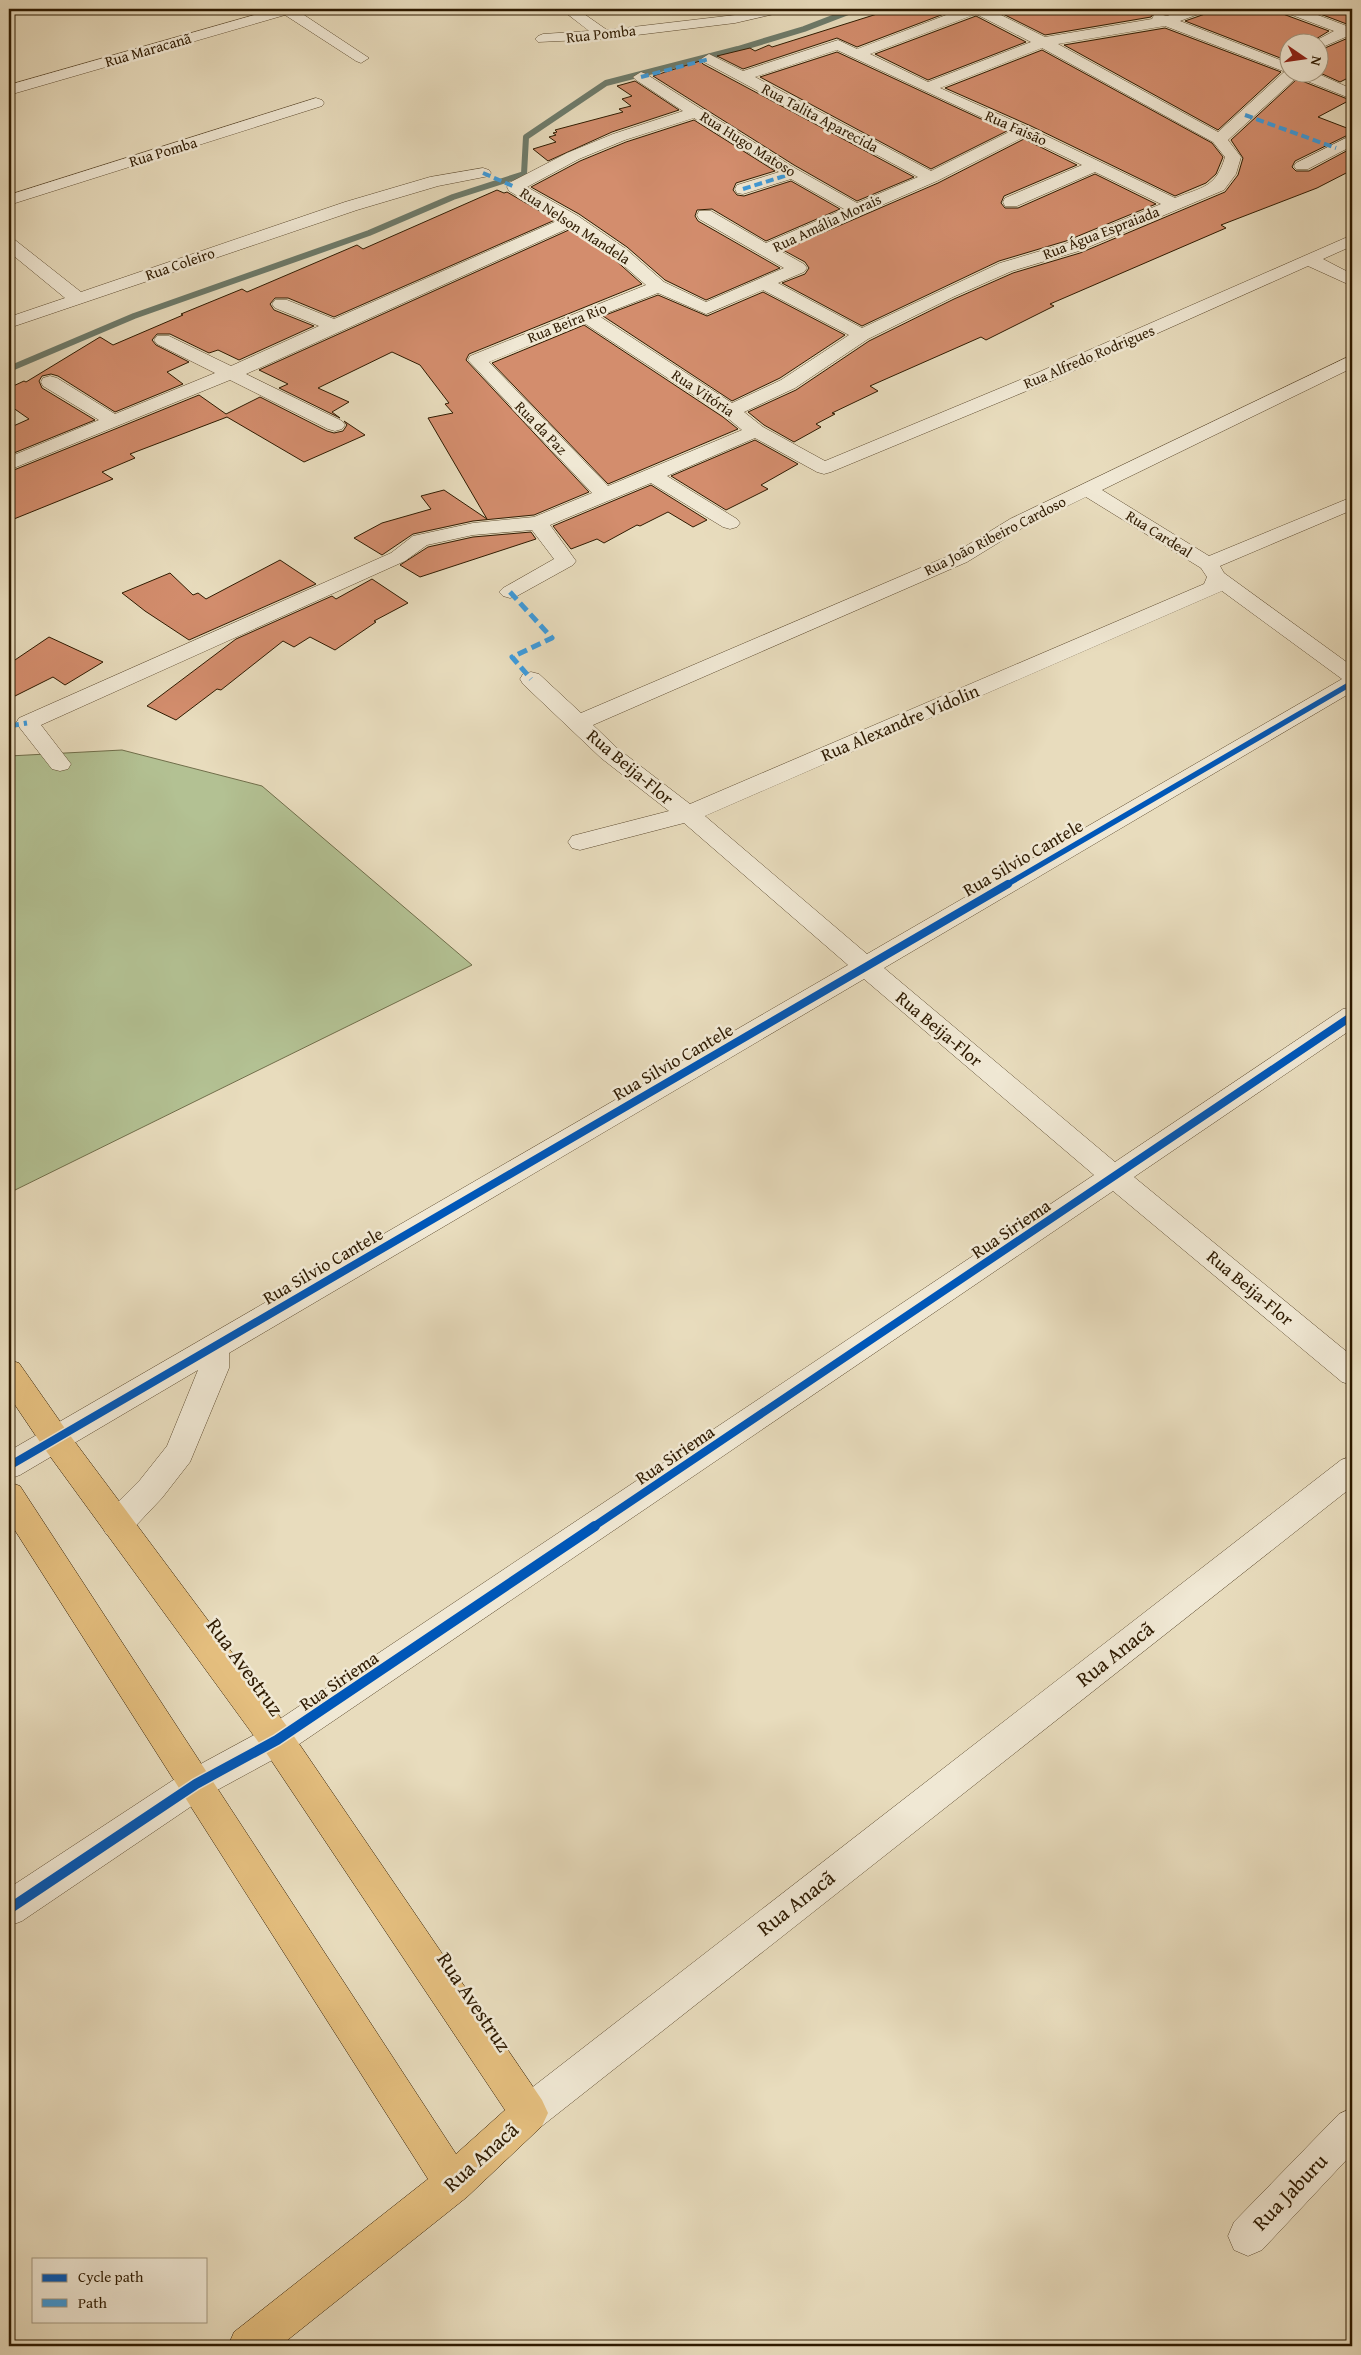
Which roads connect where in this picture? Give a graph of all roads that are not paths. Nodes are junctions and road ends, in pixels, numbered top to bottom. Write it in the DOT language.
graph roads {
  1 [pos="568,9"];
  2 [pos="976,9"];
  3 [pos="1140,9"];
  4 [pos="1199,9"];
  5 [pos="1289,9"];
  6 [pos="286,10"];
  7 [pos="769,10"];
  8 [pos="1166,21"];
  9 [pos="1350,32"];
  10 [pos="604,35"];
  11 [pos="542,39"];
  12 [pos="1328,41"];
  13 [pos="1043,42"];
  14 [pos="857,54"];
  15 [pos="360,58"];
  16 [pos="709,58"];
  17 [pos="1278,61"];
  18 [pos="744,76"];
  19 [pos="641,78"];
  20 [pos="1282,82"];
  21 [pos="1323,82"];
  22 [pos="927,88"];
  23 [pos="9,90"];
  24 [pos="1352,94"];
  25 [pos="316,103"];
  26 [pos="696,112"];
  27 [pos="1024,131"];
  28 [pos="1219,139"];
  29 [pos="1352,140"];
  30 [pos="1096,165"];
  31 [pos="1302,166"];
  32 [pos="483,173"];
  33 [pos="794,173"];
  34 [pos="931,177"];
  35 [pos="743,189"];
  36 [pos="9,200"];
  37 [pos="1011,202"];
  38 [pos="1174,204"];
  39 [pos="856,209"];
  40 [pos="705,215"];
  41 [pos="572,220"];
  42 [pos="1352,240"];
  43 [pos="9,244"];
  44 [pos="766,249"];
  45 [pos="1310,260"];
  46 [pos="1352,281"];
  47 [pos="764,284"];
  48 [pos="658,286"];
  49 [pos="78,299"];
  50 [pos="281,304"];
  51 [pos="585,315"];
  52 [pos="9,323"];
  53 [pos="334,326"];
  54 [pos="862,335"];
  55 [pos="163,340"];
  56 [pos="477,360"];
  57 [pos="1352,361"];
  58 [pos="229,373"];
  59 [pos="50,382"];
  60 [pos="731,411"];
  61 [pos="113,422"];
  62 [pos="336,425"];
  63 [pos="756,431"];
  64 [pos="9,464"];
  65 [pos="824,468"];
  66 [pos="652,475"];
  67 [pos="1087,489"];
  68 [pos="606,496"];
  69 [pos="1352,504"];
  70 [pos="538,523"];
  71 [pos="730,523"];
  72 [pos="1213,576"];
  73 [pos="510,592"];
  74 [pos="1352,676"];
  75 [pos="531,679"];
  76 [pos="1352,684"];
  77 [pos="578,722"];
  78 [pos="60,764"];
  79 [pos="688,814"];
  80 [pos="580,842"];
  81 [pos="866,967"];
  82 [pos="1352,1016"];
  83 [pos="1116,1177"];
  84 [pos="214,1347"];
  85 [pos="9,1372"];
  86 [pos="1352,1373"];
  87 [pos="55,1439"];
  88 [pos="9,1466"];
  89 [pos="1352,1469"];
  90 [pos="9,1496"];
  91 [pos="118,1524"];
  92 [pos="277,1740"];
  93 [pos="196,1784"];
  94 [pos="9,1909"];
  95 [pos="529,2113"];
  96 [pos="1352,2127"];
  97 [pos="453,2183"];
  98 [pos="1248,2236"];
  99 [pos="248,2346"];
  1 -- 10 [label="street"];
  2 -- 13 [label="street, Rua Água Espraiada"];
  2 -- 14 [label="street"];
  3 -- 8 [label="street"];
  4 -- 8 [label="street"];
  5 -- 9 [label="street"];
  6 -- 15 [label="street"];
  6 -- 23 [label="street, Rua Maracanã"];
  7 -- 10 [label="street, Rua Pomba"];
  8 -- 13 [label="street"];
  8 -- 17 [label="street"];
  9 -- 12 [label="street"];
  10 -- 11 [label="street, Rua Pomba"];
  13 -- 22 [label="street"];
  13 -- 28 [label="street, Rua Água Espraiada"];
  14 -- 18 [label="street, Rua Faisão"];
  14 -- 22 [label="street, Rua Faisão"];
  16 -- 18 [label="street, Rua Talita Aparecida"];
  18 -- 34 [label="street, Rua Talita Aparecida"];
  19 -- 26 [label="street, Rua Hugo Matoso"];
  20 -- 28 [label="street"];
  21 -- 24 [label="street"];
  22 -- 27 [label="street, Rua Faisão"];
  25 -- 36 [label="street, Rua Pomba"];
  26 -- 33 [label="street, Rua Hugo Matoso"];
  26 -- 41 [label="street, Rua Nelson Mandela"];
  27 -- 30 [label="street, Rua Faisão"];
  27 -- 34 [label="street, Rua Amália Morais"];
  28 -- 38 [label="street, Rua Água Espraiada"];
  29 -- 31 [label="street"];
  30 -- 37 [label="street"];
  30 -- 38 [label="street, Rua Faisão"];
  32 -- 49 [label="street, Rua Coleiro"];
  33 -- 35 [label="street"];
  33 -- 39 [label="street, Rua Hugo Matoso"];
  34 -- 39 [label="street, Rua Amália Morais"];
  38 -- 54 [label="street, Rua Água Espraiada"];
  39 -- 44 [label="street, Rua Amália Morais"];
  40 -- 44 [label="street"];
  41 -- 48 [label="street, Rua Nelson Mandela"];
  41 -- 53 [label="street"];
  42 -- 45 [label="street, Rua Alfredo Rodrigues"];
  43 -- 49 [label="street"];
  44 -- 47 [label="street, Rua Amália Morais"];
  45 -- 46 [label="street"];
  45 -- 65 [label="street, Rua Alfredo Rodrigues"];
  47 -- 48 [label="street, Rua Nelson Mandela"];
  47 -- 54 [label="street"];
  48 -- 51 [label="street, Rua Beira Rio"];
  49 -- 52 [label="street, Rua Coleiro"];
  50 -- 53 [label="street"];
  51 -- 56 [label="street, Rua Beira Rio"];
  51 -- 60 [label="street, Rua Vitória"];
  53 -- 58 [label="street"];
  54 -- 60 [label="street, Rua Água Espraiada"];
  55 -- 58 [label="street"];
  56 -- 68 [label="street, Rua da Paz"];
  57 -- 67 [label="street, Rua João Ribeiro Cardoso"];
  58 -- 61 [label="street"];
  58 -- 62 [label="street"];
  59 -- 61 [label="street"];
  60 -- 63 [label="street, Rua Vitória"];
  61 -- 64 [label="street"];
  63 -- 65 [label="street, Rua Vitória"];
  63 -- 66 [label="street"];
  66 -- 68 [label="street"];
  66 -- 71 [label="street"];
  67 -- 72 [label="street, Rua Cardeal"];
  67 -- 77 [label="street, Rua João Ribeiro Cardoso"];
  68 -- 70 [label="street"];
  69 -- 72 [label="street, Rua Alexandre Vidolin"];
  70 -- 73 [label="street"];
  70 -- 78 [label="street"];
  72 -- 74 [label="street, Rua Cardeal"];
  72 -- 79 [label="street, Rua Alexandre Vidolin"];
  75 -- 77 [label="street, Rua Beija-Flor"];
  76 -- 81 [label="street, Rua Silvio Cantele"];
  77 -- 79 [label="street, Rua Beija-Flor"];
  79 -- 80 [label="street, Rua Alexandre Vidolin"];
  79 -- 81 [label="street, Rua Beija-Flor"];
  81 -- 83 [label="street, Rua Beija-Flor"];
  81 -- 84 [label="street, Rua Silvio Cantele"];
  82 -- 83 [label="street, Rua Siriema"];
  83 -- 86 [label="street, Rua Beija-Flor"];
  83 -- 92 [label="street, Rua Siriema"];
  84 -- 87 [label="street, Rua Silvio Cantele"];
  84 -- 91 [label="street"];
  85 -- 87 [label="main road, Rua Avestruz"];
  87 -- 88 [label="street, Rua Silvio Cantele"];
  87 -- 91 [label="main road, Rua Avestruz"];
  89 -- 95 [label="street, Rua Anacã"];
  90 -- 93 [label="main road"];
  91 -- 92 [label="main road, Rua Avestruz"];
  92 -- 93 [label="street, Rua Siriema"];
  92 -- 95 [label="main road, Rua Avestruz"];
  93 -- 94 [label="street, Rua Siriema"];
  93 -- 97 [label="main road"];
  95 -- 97 [label="main road, Rua Anacã"];
  96 -- 98 [label="street, Rua Jaburu"];
  97 -- 99 [label="main road, Rua Anacã"];
}
